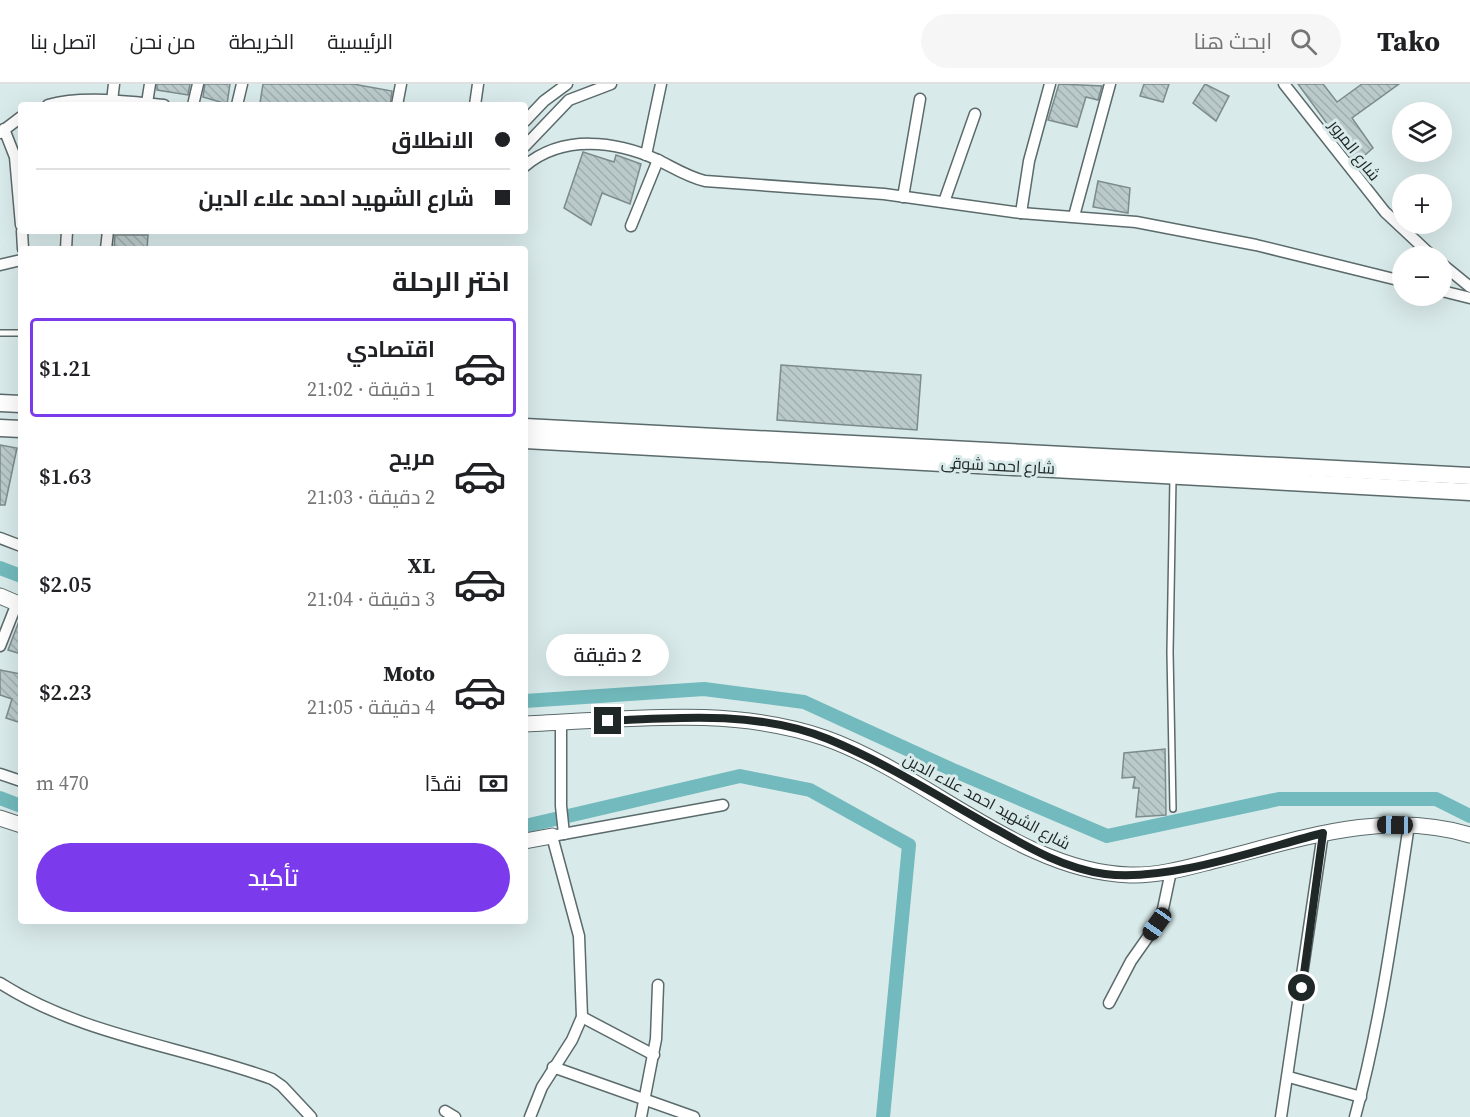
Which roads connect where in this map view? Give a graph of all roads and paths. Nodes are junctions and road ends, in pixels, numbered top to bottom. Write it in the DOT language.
graph roads {
  1 [pos="114,84"];
  2 [pos="150,84"];
  3 [pos="198,84"];
  4 [pos="243,84"];
  5 [pos="401,84"];
  6 [pos="478,84"];
  7 [pos="567,84"];
  8 [pos="611,84"];
  9 [pos="661,84"];
  10 [pos="1050,84"];
  11 [pos="1110,84"];
  12 [pos="1284,84"];
  13 [pos="555,87"];
  14 [pos="920,99"];
  15 [pos="117,102"];
  16 [pos="147,102"];
  17 [pos="194,102"];
  18 [pos="238,102"];
  19 [pos="398,102"];
  20 [pos="475,102"];
  21 [pos="975,114"];
  22 [pos="528,118"];
  23 [pos="18,119"];
  24 [pos="2,131"];
  25 [pos="528,143"];
  26 [pos="646,155"];
  27 [pos="658,160"];
  28 [pos="528,164"];
  29 [pos="18,191"];
  30 [pos="903,197"];
  31 [pos="944,202"];
  32 [pos="1021,213"];
  33 [pos="1074,216"];
  34 [pos="631,226"];
  35 [pos="1421,246"];
  36 [pos="18,261"];
  37 [pos="0,265"];
  38 [pos="1452,272"];
  39 [pos="1392,278"];
  40 [pos="1470,287"];
  41 [pos="1452,294"];
  42 [pos="1470,298"];
  43 [pos="0,333"];
  44 [pos="18,333"];
  45 [pos="0,403"];
  46 [pos="18,404"];
  47 [pos="528,427"];
  48 [pos="0,428"];
  49 [pos="18,429"];
  50 [pos="528,440"];
  51 [pos="1173,474"];
  52 [pos="1470,476"];
  53 [pos="1470,492"];
  54 [pos="0,538"];
  55 [pos="18,545"];
  56 [pos="0,596"];
  57 [pos="18,604"];
  58 [pos="18,606"];
  59 [pos="0,646"];
  60 [pos="561,723"];
  61 [pos="528,724"];
  62 [pos="0,774"];
  63 [pos="18,780"];
  64 [pos="723,805"];
  65 [pos="1173,808"];
  66 [pos="0,818"];
  67 [pos="18,824"];
  68 [pos="1409,825"];
  69 [pos="559,831"];
  70 [pos="1323,833"];
  71 [pos="1470,835"];
  72 [pos="528,840"];
  73 [pos="1171,871"];
  74 [pos="0,983"];
  75 [pos="658,985"];
  76 [pos="1109,1003"];
  77 [pos="582,1017"];
  78 [pos="654,1055"];
  79 [pos="553,1067"];
  80 [pos="1289,1077"];
  81 [pos="1361,1097"];
  82 [pos="645,1100"];
  83 [pos="531,1115"];
  84 [pos="311,1117"];
  85 [pos="542,1117"];
  86 [pos="641,1117"];
  87 [pos="694,1117"];
  88 [pos="1281,1117"];
  89 [pos="1355,1117"];
  1 -- 15 [label="street"];
  2 -- 16 [label="street"];
  3 -- 17 [label="street"];
  4 -- 18 [label="street"];
  5 -- 19 [label="street"];
  6 -- 20 [label="street"];
  7 -- 13 [label="street"];
  8 -- 25 [label="street"];
  9 -- 26 [label="street"];
  10 -- 32 [label="street"];
  11 -- 33 [label="street"];
  12 -- 35 [label="street, شارع المرور"];
  13 -- 22 [label="street"];
  14 -- 30 [label="street"];
  21 -- 31 [label="street"];
  23 -- 24 [label="street"];
  24 -- 29 [label="street"];
  26 -- 27 [label="street"];
  26 -- 28 [label="street"];
  27 -- 30 [label="street"];
  27 -- 34 [label="street"];
  30 -- 31 [label="street"];
  31 -- 32 [label="street"];
  32 -- 33 [label="street"];
  33 -- 39 [label="street"];
  36 -- 37 [label="street"];
  38 -- 40 [label="street"];
  41 -- 42 [label="street"];
  43 -- 44 [label="lane"];
  45 -- 46 [label="main road"];
  47 -- 52 [label="main road, شارع احمد شوقى"];
  48 -- 49 [label="main road"];
  50 -- 51 [label="main road, شارع احمد شوقى"];
  51 -- 53 [label="main road, شارع احمد شوقى"];
  51 -- 65 [label="lane"];
  54 -- 55 [label="street"];
  56 -- 57 [label="main road"];
  58 -- 59 [label="street"];
  60 -- 61 [label="main road, شارع الشهيد احمد علاء الدين"];
  60 -- 69 [label="street"];
  60 -- 73 [label="main road, شارع الشهيد احمد علاء الدين"];
  62 -- 63 [label="street"];
  64 -- 69 [label="street"];
  66 -- 67 [label="main road"];
  68 -- 70 [label="main road, شارع الشهيد احمد علاء الدين"];
  68 -- 71 [label="main road, شارع الشهيد احمد علاء الدين"];
  68 -- 81 [label="street"];
  69 -- 72 [label="main road"];
  69 -- 77 [label="street"];
  70 -- 73 [label="main road, شارع الشهيد احمد علاء الدين"];
  70 -- 80 [label="street"];
  73 -- 76 [label="street"];
  74 -- 84 [label="street"];
  75 -- 78 [label="street"];
  77 -- 78 [label="street"];
  77 -- 79 [label="street"];
  78 -- 82 [label="street"];
  79 -- 82 [label="street"];
  79 -- 83 [label="street"];
  80 -- 81 [label="street"];
  80 -- 88 [label="street"];
  81 -- 89 [label="street"];
  82 -- 86 [label="street"];
  82 -- 87 [label="street"];
  83 -- 85 [label="street"];
}
